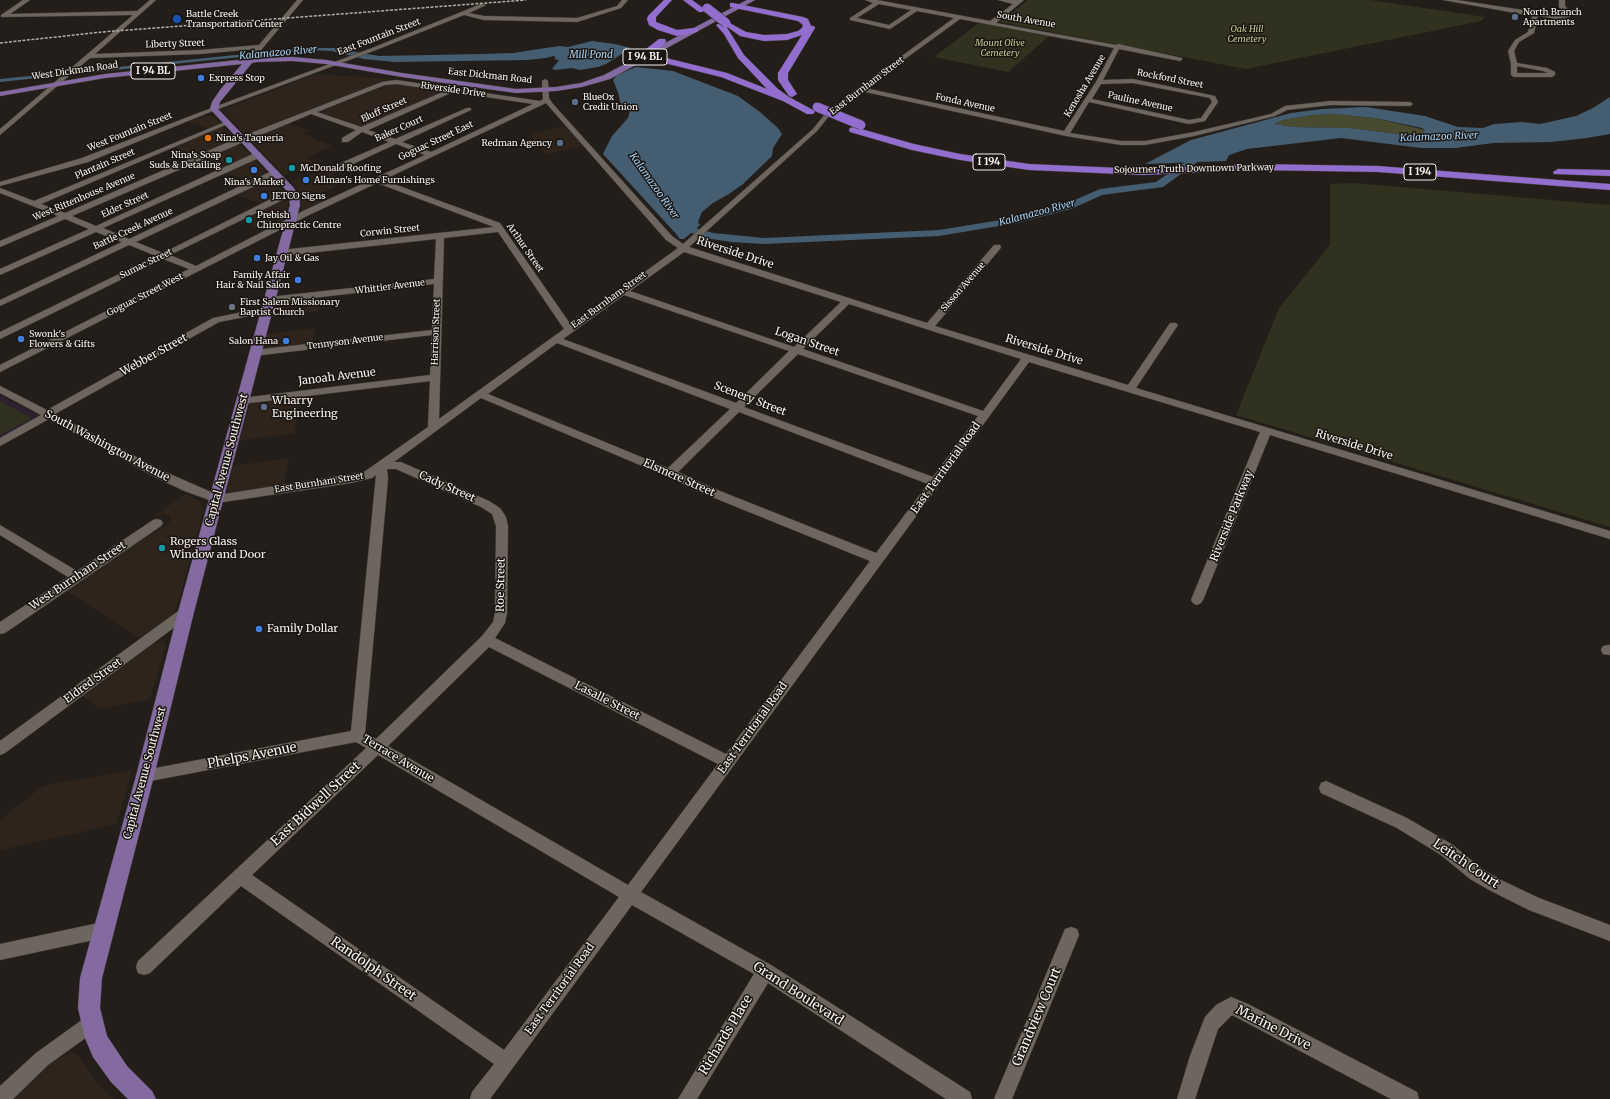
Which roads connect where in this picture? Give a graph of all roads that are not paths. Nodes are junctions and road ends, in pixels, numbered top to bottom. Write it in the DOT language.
graph roads {
  1 [pos="27,0"];
  2 [pos="153,0"];
  3 [pos="300,0"];
  4 [pos="625,0"];
  5 [pos="668,0"];
  6 [pos="687,0"];
  7 [pos="696,0"];
  8 [pos="752,0"];
  9 [pos="868,0"];
  10 [pos="1000,0"];
  11 [pos="1446,0"];
  12 [pos="1562,0"];
  13 [pos="878,2"];
  14 [pos="889,2"];
  15 [pos="1019,2"];
  16 [pos="1487,3"];
  17 [pos="483,4"];
  18 [pos="739,4"];
  19 [pos="705,9"];
  20 [pos="916,9"];
  21 [pos="138,13"];
  22 [pos="464,13"];
  23 [pos="1533,13"];
  24 [pos="959,17"];
  25 [pos="992,23"];
  26 [pos="726,25"];
  27 [pos="694,30"];
  28 [pos="677,33"];
  29 [pos="662,41"];
  30 [pos="737,43"];
  31 [pos="1118,46"];
  32 [pos="254,54"];
  33 [pos="89,56"];
  34 [pos="647,56"];
  35 [pos="1180,59"];
  36 [pos="336,63"];
  37 [pos="1514,64"];
  38 [pos="375,70"];
  39 [pos="586,75"];
  40 [pos="573,78"];
  41 [pos="61,80"];
  42 [pos="389,82"];
  43 [pos="1099,82"];
  44 [pos="861,89"];
  45 [pos="454,90"];
  46 [pos="0,94"];
  47 [pos="544,94"];
  48 [pos="789,97"];
  49 [pos="1088,100"];
  50 [pos="1410,104"];
  51 [pos="214,109"];
  52 [pos="469,109"];
  53 [pos="311,112"];
  54 [pos="1189,122"];
  55 [pos="227,123"];
  56 [pos="361,130"];
  57 [pos="0,133"];
  58 [pos="1066,134"];
  59 [pos="243,140"];
  60 [pos="345,140"];
  61 [pos="395,142"];
  62 [pos="430,154"];
  63 [pos="258,156"];
  64 [pos="1231,165"];
  65 [pos="1414,166"];
  66 [pos="1255,167"];
  67 [pos="337,168"];
  68 [pos="275,173"];
  69 [pos="1610,173"];
  70 [pos="377,180"];
  71 [pos="1610,182"];
  72 [pos="0,184"];
  73 [pos="1610,187"];
  74 [pos="292,192"];
  75 [pos="2,193"];
  76 [pos="1610,198"];
  77 [pos="34,204"];
  78 [pos="64,216"];
  79 [pos="290,221"];
  80 [pos="96,229"];
  81 [pos="500,229"];
  82 [pos="440,236"];
  83 [pos="129,242"];
  84 [pos="0,244"];
  85 [pos="686,245"];
  86 [pos="997,247"];
  87 [pos="281,253"];
  88 [pos="162,256"];
  89 [pos="196,269"];
  90 [pos="0,272"];
  91 [pos="438,281"];
  92 [pos="622,291"];
  93 [pos="847,301"];
  94 [pos="0,303"];
  95 [pos="268,305"];
  96 [pos="1173,325"];
  97 [pos="929,327"];
  98 [pos="569,329"];
  99 [pos="436,332"];
  100 [pos="0,336"];
  101 [pos="555,339"];
  102 [pos="796,351"];
  103 [pos="254,354"];
  104 [pos="1027,358"];
  105 [pos="0,369"];
  106 [pos="435,377"];
  107 [pos="0,389"];
  108 [pos="1130,389"];
  109 [pos="480,394"];
  110 [pos="242,401"];
  111 [pos="737,407"];
  112 [pos="48,415"];
  113 [pos="985,415"];
  114 [pos="433,428"];
  115 [pos="1266,431"];
  116 [pos="0,443"];
  117 [pos="381,466"];
  118 [pos="670,473"];
  119 [pos="935,482"];
  120 [pos="217,499"];
  121 [pos="157,524"];
  122 [pos="502,526"];
  123 [pos="0,529"];
  124 [pos="1610,535"];
  125 [pos="878,559"];
  126 [pos="77,577"];
  127 [pos="1197,600"];
  128 [pos="186,612"];
  129 [pos="0,629"];
  130 [pos="487,640"];
  131 [pos="358,736"];
  132 [pos="377,747"];
  133 [pos="0,749"];
  134 [pos="728,762"];
  135 [pos="146,776"];
  136 [pos="1326,788"];
  137 [pos="240,876"];
  138 [pos="630,895"];
  139 [pos="103,930"];
  140 [pos="1610,933"];
  141 [pos="1071,935"];
  142 [pos="0,952"];
  143 [pos="144,967"];
  144 [pos="765,971"];
  145 [pos="92,1023"];
  146 [pos="506,1062"];
  147 [pos="0,1099"];
  148 [pos="144,1099"];
  149 [pos="479,1099"];
  150 [pos="687,1099"];
  151 [pos="963,1099"];
  152 [pos="1003,1099"];
  153 [pos="1186,1099"];
  154 [pos="1410,1099"];
  1 -- 21 [label="street"];
  2 -- 21 [label="street"];
  3 -- 32 [label="street"];
  4 -- 22 [label="street"];
  5 -- 28 [label="highway"];
  6 -- 19 [label="highway, Sojourner Truth Downtown Parkway / I 194"];
  7 -- 19 [label="highway, Sojourner Truth Downtown Parkway / I 194"];
  8 -- 18 [label="main road, East Dickman Road / I 94 BL"];
  9 -- 13 [label="street, South Avenue"];
  10 -- 15 [label="street"];
  11 -- 16 [label="street"];
  12 -- 23 [label="street"];
  13 -- 14 [label="street, South Avenue"];
  13 -- 20 [label="street"];
  14 -- 20 [label="street, South Avenue"];
  15 -- 25 [label="street"];
  16 -- 23 [label="street"];
  17 -- 22 [label="street, East Fountain Street"];
  18 -- 26 [label="highway"];
  18 -- 27 [label="main road, East Dickman Road / I 94 BL"];
  18 -- 28 [label="main road, East Dickman Road / I 94 BL"];
  18 -- 48 [label="highway"];
  19 -- 26 [label="highway, Sojourner Truth Downtown Parkway / I 194"];
  20 -- 24 [label="street, South Avenue"];
  21 -- 33 [label="street"];
  22 -- 36 [label="street, East Fountain Street"];
  23 -- 37 [label="street"];
  24 -- 25 [label="street, South Avenue"];
  24 -- 44 [label="street, East Burnham Street"];
  25 -- 31 [label="street, South Avenue"];
  26 -- 30 [label="highway, Sojourner Truth Downtown Parkway / I 194"];
  26 -- 30 [label="highway, Sojourner Truth Downtown Parkway / I 194"];
  27 -- 28 [label="highway"];
  27 -- 34 [label="main road, East Dickman Road / I 94 BL"];
  28 -- 29 [label="main road, East Dickman Road / I 94 BL"];
  29 -- 34 [label="highway"];
  29 -- 39 [label="main road, East Dickman Road / I 94 BL"];
  30 -- 48 [label="highway, Sojourner Truth Downtown Parkway / I 194"];
  30 -- 48 [label="highway, Sojourner Truth Downtown Parkway / I 194"];
  31 -- 35 [label="street, South Avenue"];
  31 -- 43 [label="street, Kenosha Avenue"];
  32 -- 33 [label="street, Liberty Street"];
  32 -- 36 [label="main road, East Dickman Road / I 94 BL"];
  32 -- 41 [label="main road, West Dickman Road / I 94 BL"];
  32 -- 51 [label="main road"];
  33 -- 41 [label="street"];
  34 -- 47 [label="main road, East Dickman Road / I 94 BL"];
  34 -- 48 [label="highway"];
  36 -- 38 [label="main road, East Dickman Road / I 94 BL"];
  36 -- 51 [label="street, East Fountain Street"];
  37 -- 37 [label="street"];
  38 -- 47 [label="main road, East Dickman Road / I 94 BL"];
  38 -- 47 [label="main road, East Dickman Road / I 94 BL"];
  40 -- 47 [label="main road, East Dickman Road / I 94 BL"];
  41 -- 46 [label="main road, West Dickman Road / I 94 BL"];
  41 -- 57 [label="street"];
  42 -- 45 [label="street, Riverside Drive"];
  42 -- 53 [label="street, West Rittenhouse Avenue"];
  43 -- 49 [label="street, Kenosha Avenue"];
  43 -- 54 [label="street, Rockford Street"];
  44 -- 58 [label="street, Fonda Avenue"];
  44 -- 85 [label="street, East Burnham Street"];
  45 -- 47 [label="street, Riverside Drive"];
  45 -- 56 [label="street, Bluff Street"];
  47 -- 62 [label="street, Goguac Street East"];
  47 -- 85 [label="street, Riverside Drive"];
  48 -- 64 [label="highway, Sojourner Truth Downtown Parkway / I 194"];
  49 -- 54 [label="street, Pauline Avenue"];
  49 -- 58 [label="street, Kenosha Avenue"];
  50 -- 58 [label="street, Fonda Avenue"];
  51 -- 55 [label="main road"];
  51 -- 72 [label="street, West Fountain Street"];
  52 -- 61 [label="street, Baker Court"];
  53 -- 56 [label="street"];
  53 -- 59 [label="street, West Rittenhouse Avenue"];
  55 -- 59 [label="main road"];
  55 -- 77 [label="street, Plantain Street"];
  56 -- 60 [label="street, Bluff Street"];
  56 -- 61 [label="street"];
  59 -- 63 [label="main road"];
  59 -- 78 [label="street, West Rittenhouse Avenue"];
  61 -- 62 [label="street"];
  61 -- 67 [label="street, Baker Court"];
  62 -- 70 [label="street, Goguac Street East"];
  63 -- 68 [label="main road"];
  63 -- 80 [label="street, Elder Street"];
  64 -- 65 [label="highway, Sojourner Truth Downtown Parkway / I 194"];
  64 -- 66 [label="highway, Sojourner Truth Downtown Parkway / I 194"];
  65 -- 69 [label="highway"];
  65 -- 71 [label="highway, Sojourner Truth Downtown Parkway / I 194"];
  66 -- 73 [label="highway, Sojourner Truth Downtown Parkway / I 194"];
  66 -- 76 [label="highway"];
  68 -- 74 [label="main road"];
  68 -- 83 [label="street, Battle Creek Avenue"];
  70 -- 79 [label="street, Goguac Street East"];
  70 -- 81 [label="street, Arthur Street"];
  74 -- 79 [label="main road, Capital Avenue Southwest"];
  74 -- 88 [label="street, Sumac Street"];
  75 -- 77 [label="street"];
  77 -- 78 [label="street"];
  78 -- 80 [label="street"];
  78 -- 84 [label="street, West Rittenhouse Avenue"];
  79 -- 87 [label="main road, Capital Avenue Southwest"];
  79 -- 89 [label="street, Goguac Street West"];
  80 -- 83 [label="street"];
  80 -- 90 [label="street, Elder Street"];
  81 -- 82 [label="street, Corwin Street"];
  81 -- 98 [label="street, Arthur Street"];
  82 -- 87 [label="street, Corwin Street"];
  82 -- 91 [label="street, Harrison Street"];
  83 -- 88 [label="street"];
  83 -- 94 [label="street, Battle Creek Avenue"];
  85 -- 92 [label="street, East Burnham Street"];
  85 -- 93 [label="street, Riverside Drive"];
  86 -- 97 [label="street, Sisson Avenue"];
  87 -- 95 [label="main road, Capital Avenue Southwest"];
  88 -- 89 [label="street"];
  88 -- 100 [label="street, Sumac Street"];
  89 -- 105 [label="street, Goguac Street West"];
  91 -- 95 [label="street, Whittier Avenue"];
  91 -- 99 [label="street, Harrison Street"];
  92 -- 98 [label="street, East Burnham Street"];
  92 -- 102 [label="street, Logan Street"];
  93 -- 97 [label="street, Riverside Drive"];
  93 -- 102 [label="street"];
  95 -- 103 [label="main road, Capital Avenue Southwest"];
  95 -- 112 [label="street, Webber Street"];
  96 -- 108 [label="street"];
  97 -- 104 [label="street, Riverside Drive"];
  98 -- 101 [label="street, East Burnham Street"];
  99 -- 103 [label="street, Tennyson Avenue"];
  99 -- 106 [label="street, Harrison Street"];
  101 -- 109 [label="street, East Burnham Street"];
  101 -- 111 [label="street, Scenery Street"];
  102 -- 111 [label="street"];
  102 -- 113 [label="street, Logan Street"];
  103 -- 110 [label="main road, Capital Avenue Southwest"];
  104 -- 108 [label="street, Riverside Drive"];
  104 -- 113 [label="street, East Territorial Road"];
  106 -- 110 [label="street, Janoah Avenue"];
  106 -- 114 [label="street, Harrison Street"];
  107 -- 112 [label="street, South Washington Avenue"];
  108 -- 115 [label="street, Riverside Drive"];
  109 -- 114 [label="street, East Burnham Street"];
  109 -- 118 [label="street, Elsmere Street"];
  110 -- 120 [label="main road, Capital Avenue Southwest"];
  111 -- 118 [label="street"];
  111 -- 119 [label="street, Scenery Street"];
  112 -- 116 [label="street, Webber Street"];
  112 -- 120 [label="street, South Washington Avenue"];
  113 -- 119 [label="street, East Territorial Road"];
  114 -- 117 [label="street, East Burnham Street"];
  115 -- 124 [label="street, Riverside Drive"];
  115 -- 127 [label="street, Riverside Parkway"];
  117 -- 120 [label="street, East Burnham Street"];
  117 -- 122 [label="street, Cady Street"];
  117 -- 131 [label="street, Terrace Avenue"];
  118 -- 125 [label="street, Elsmere Street"];
  119 -- 125 [label="street, East Territorial Road"];
  120 -- 128 [label="main road, Capital Avenue Southwest"];
  121 -- 126 [label="street, West Burnham Street"];
  122 -- 130 [label="street, Roe Street"];
  123 -- 126 [label="street"];
  125 -- 134 [label="street, East Territorial Road"];
  126 -- 129 [label="street, West Burnham Street"];
  128 -- 133 [label="street, Eldred Street"];
  128 -- 135 [label="main road, Capital Avenue Southwest"];
  130 -- 132 [label="street, East Bidwell Street"];
  130 -- 134 [label="street, Lasalle Street"];
  131 -- 132 [label="street, Terrace Avenue"];
  131 -- 135 [label="street, Phelps Avenue"];
  132 -- 137 [label="street, East Bidwell Street"];
  132 -- 138 [label="street, Terrace Avenue"];
  134 -- 138 [label="street, East Territorial Road"];
  135 -- 139 [label="main road, Capital Avenue Southwest"];
  136 -- 140 [label="street, Leitch Court"];
  137 -- 143 [label="street, East Bidwell Street"];
  137 -- 146 [label="street, Randolph Street"];
  138 -- 144 [label="street, Grand Boulevard"];
  138 -- 146 [label="street, East Territorial Road"];
  139 -- 142 [label="street"];
  139 -- 145 [label="main road, Capital Avenue Southwest"];
  141 -- 152 [label="street, Grandview Court"];
  144 -- 150 [label="street, Richards Place"];
  144 -- 151 [label="street, Grand Boulevard"];
  145 -- 147 [label="street"];
  145 -- 148 [label="main road, Capital Avenue Southwest"];
  146 -- 149 [label="street, East Territorial Road"];
  153 -- 154 [label="street, Marine Drive"];
}
